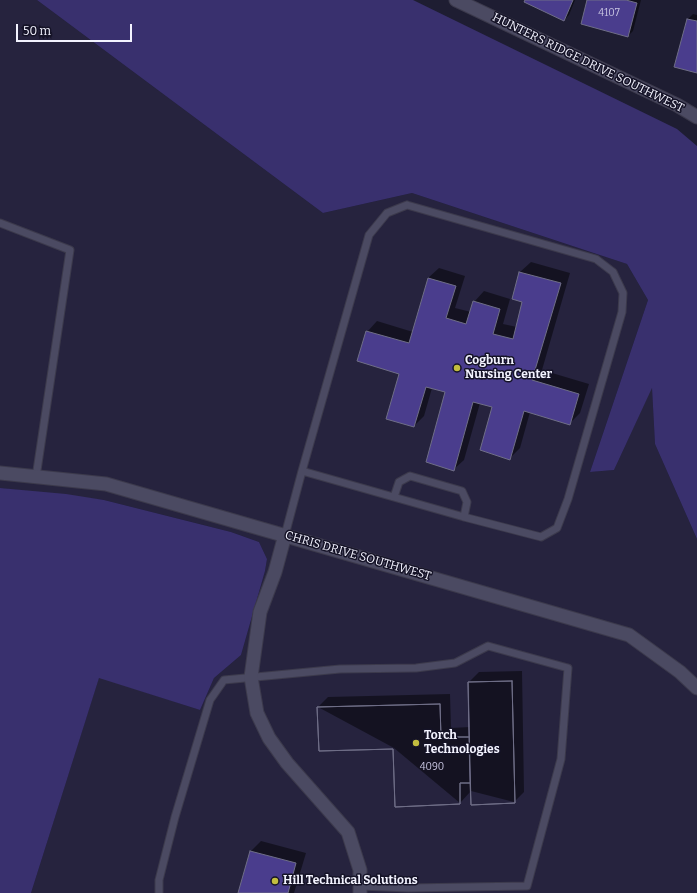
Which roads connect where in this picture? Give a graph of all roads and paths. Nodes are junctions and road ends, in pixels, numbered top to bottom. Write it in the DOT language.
graph roads {
  1 [pos="456,0"];
  2 [pos="694,111"];
  3 [pos="0,223"];
  4 [pos="302,471"];
  5 [pos="0,473"];
  6 [pos="36,477"];
  7 [pos="394,497"];
  8 [pos="464,517"];
  9 [pos="285,535"];
  10 [pos="252,677"];
  11 [pos="697,688"];
  12 [pos="360,890"];
  13 [pos="159,893"];
  1 -- 2 [label="street, HUNTERS RIDGE DRIVE SOUTHWEST"];
  3 -- 6 [label="lane"];
  4 -- 7 [label="lane"];
  4 -- 8 [label="lane"];
  4 -- 9 [label="lane"];
  5 -- 6 [label="street, CHRIS DRIVE SOUTHWEST"];
  6 -- 9 [label="street, CHRIS DRIVE SOUTHWEST"];
  7 -- 8 [label="lane"];
  7 -- 8 [label="lane"];
  9 -- 10 [label="street"];
  9 -- 11 [label="street, CHRIS DRIVE SOUTHWEST"];
  10 -- 12 [label="street"];
  10 -- 12 [label="lane"];
  10 -- 13 [label="lane"];
}
